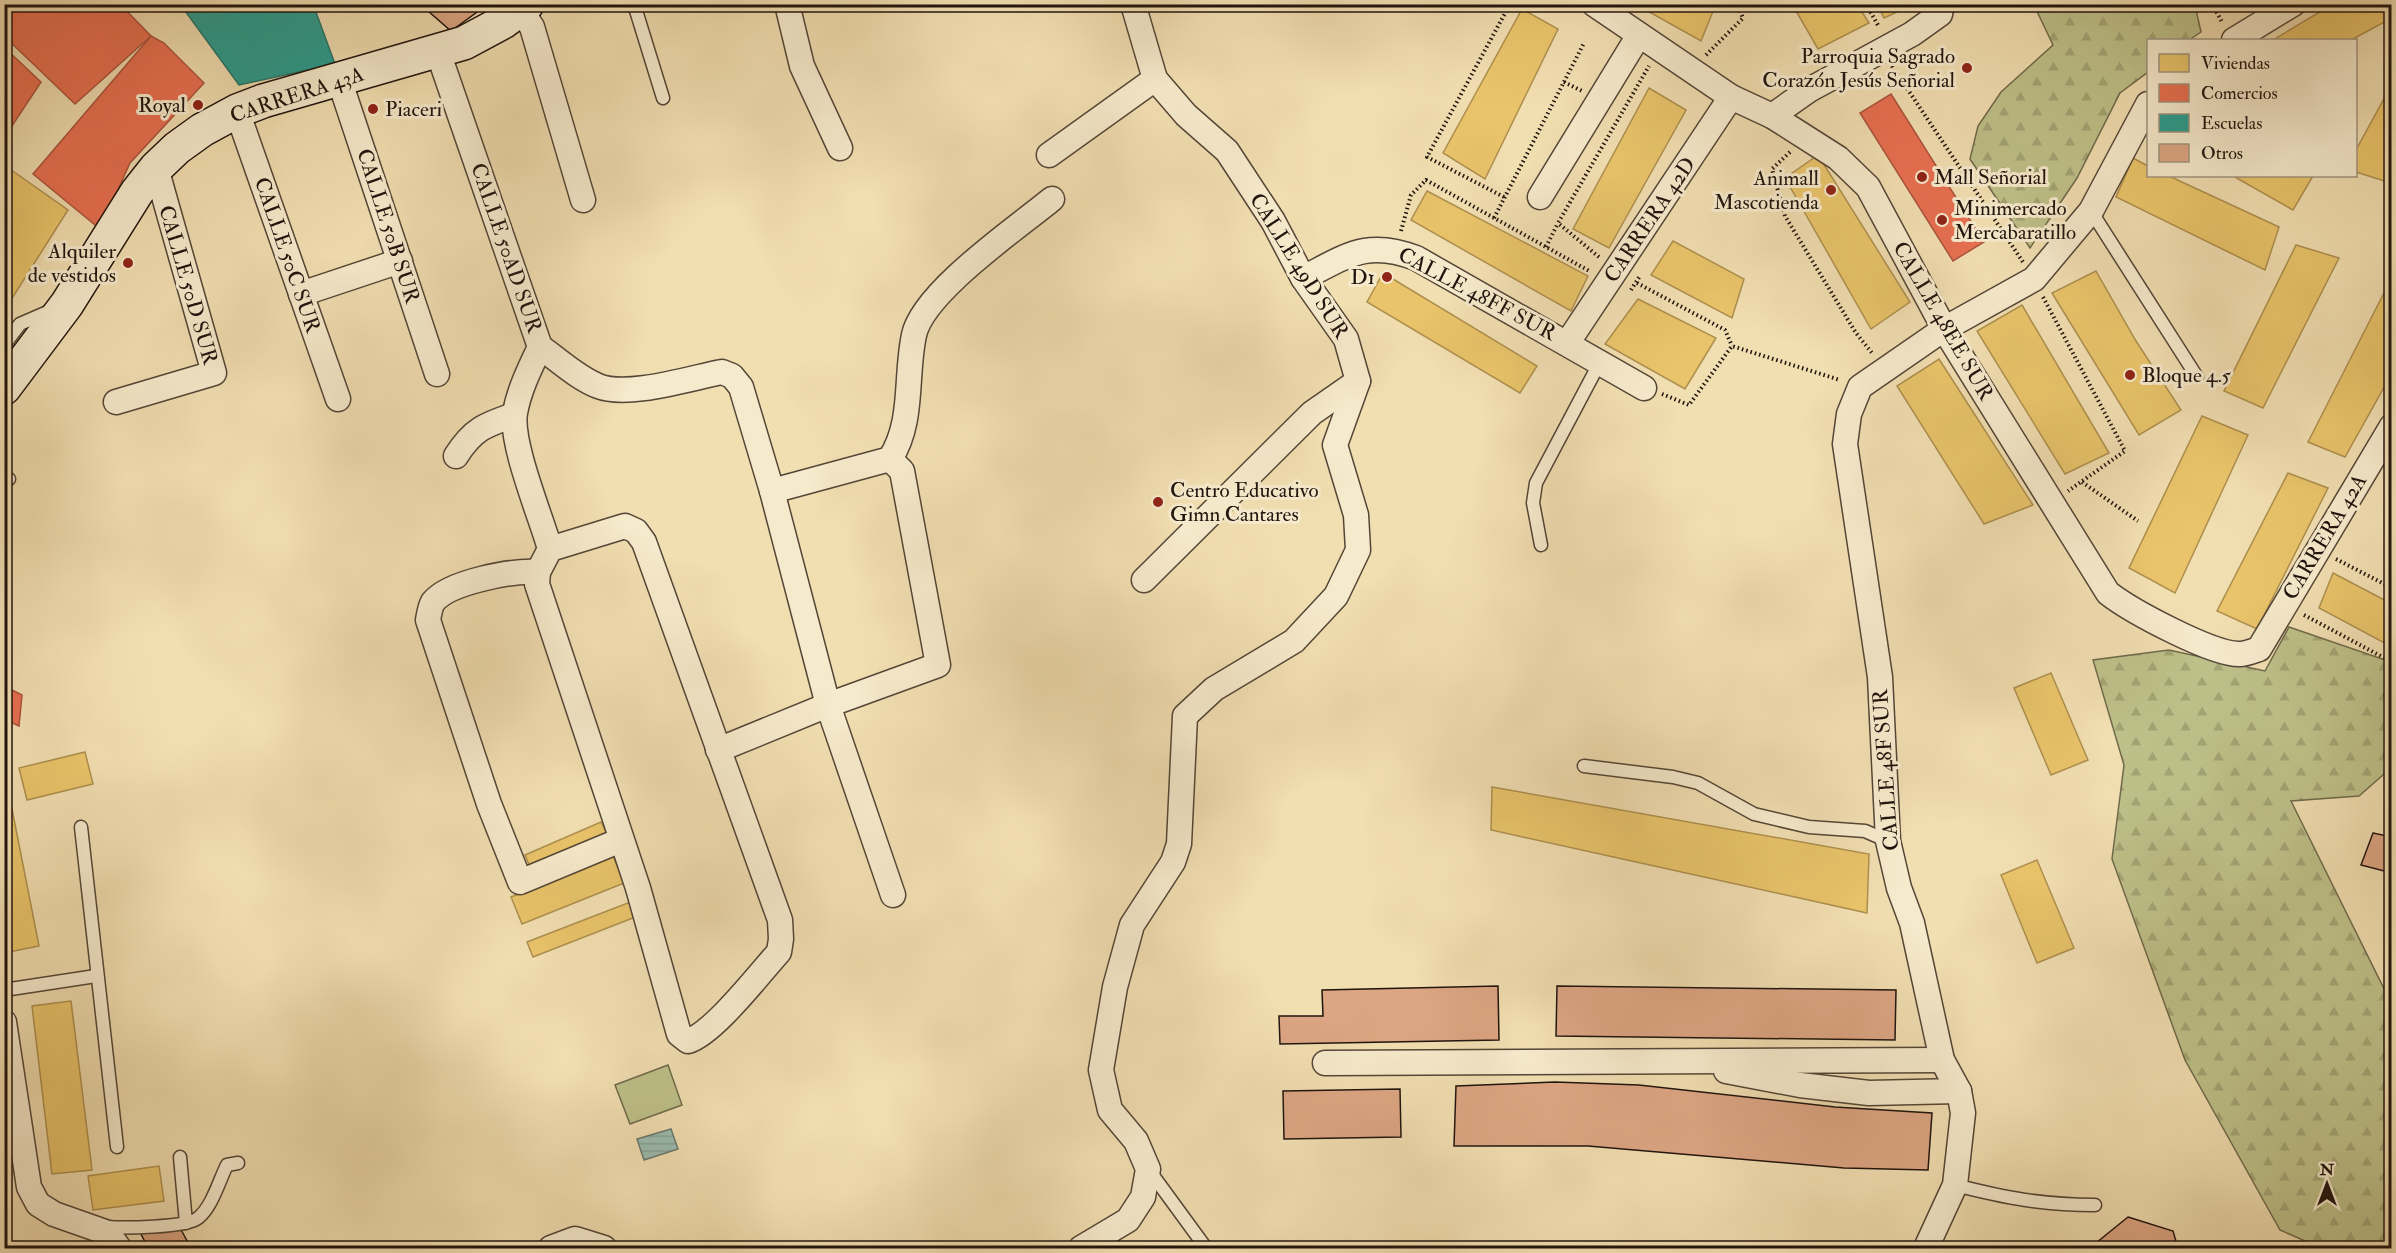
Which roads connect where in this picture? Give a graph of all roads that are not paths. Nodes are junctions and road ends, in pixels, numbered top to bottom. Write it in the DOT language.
graph roads {
  1 [pos="634,4"];
  2 [pos="787,4"];
  3 [pos="1133,4"];
  4 [pos="1594,4"];
  5 [pos="1942,4"];
  6 [pos="2293,4"];
  7 [pos="523,7"];
  8 [pos="1639,35"];
  9 [pos="2236,39"];
  10 [pos="438,52"];
  11 [pos="339,79"];
  12 [pos="1155,79"];
  13 [pos="1731,97"];
  14 [pos="663,98"];
  15 [pos="2147,106"];
  16 [pos="237,111"];
  17 [pos="1772,116"];
  18 [pos="840,147"];
  19 [pos="1049,156"];
  20 [pos="156,168"];
  21 [pos="1540,197"];
  22 [pos="1052,199"];
  23 [pos="583,200"];
  24 [pos="2091,211"];
  25 [pos="400,261"];
  26 [pos="1303,278"];
  27 [pos="301,294"];
  28 [pos="67,304"];
  29 [pos="1944,329"];
  30 [pos="1568,342"];
  31 [pos="4,345"];
  32 [pos="540,347"];
  33 [pos="1600,362"];
  34 [pos="437,374"];
  35 [pos="2197,377"];
  36 [pos="1358,381"];
  37 [pos="4,388"];
  38 [pos="1644,388"];
  39 [pos="338,399"];
  40 [pos="116,402"];
  41 [pos="514,415"];
  42 [pos="2391,426"];
  43 [pos="456,456"];
  44 [pos="890,459"];
  45 [pos="772,491"];
  46 [pos="1540,545"];
  47 [pos="550,549"];
  48 [pos="538,572"];
  49 [pos="1144,580"];
  50 [pos="2259,649"];
  51 [pos="828,705"];
  52 [pos="718,750"];
  53 [pos="1584,766"];
  54 [pos="81,827"];
  55 [pos="621,840"];
  56 [pos="1888,841"];
  57 [pos="893,895"];
  58 [pos="96,976"];
  59 [pos="4,990"];
  60 [pos="4,1022"];
  61 [pos="1667,1060"];
  62 [pos="1942,1060"];
  63 [pos="1325,1063"];
  64 [pos="1959,1091"];
  65 [pos="117,1147"];
  66 [pos="180,1157"];
  67 [pos="238,1163"];
  68 [pos="1148,1169"];
  69 [pos="1955,1185"];
  70 [pos="2095,1205"];
  71 [pos="186,1223"];
  72 [pos="92,1226"];
  73 [pos="601,1246"];
  74 [pos="119,1248"];
  75 [pos="551,1248"];
  76 [pos="1081,1248"];
  77 [pos="1206,1248"];
  78 [pos="1926,1248"];
  1 -- 14 [label="lane"];
  2 -- 18 [label="street"];
  3 -- 12 [label="street, CALLE 49D SUR"];
  4 -- 8 [label="street, CALLE 48EE SUR"];
  5 -- 17 [label="street"];
  6 -- 9 [label="street"];
  7 -- 10 [label="main road, CARRERA 43A"];
  7 -- 23 [label="street"];
  8 -- 13 [label="street, CALLE 48EE SUR"];
  8 -- 21 [label="street"];
  10 -- 11 [label="main road, CARRERA 43A"];
  10 -- 32 [label="street, CALLE 50AD SUR"];
  11 -- 16 [label="main road, CARRERA 43A"];
  11 -- 25 [label="street, CALLE 50B SUR"];
  12 -- 19 [label="street"];
  12 -- 26 [label="street, CALLE 49D SUR"];
  13 -- 17 [label="street, CALLE 48EE SUR"];
  13 -- 30 [label="street, CARRERA 42D"];
  15 -- 24 [label="street"];
  16 -- 20 [label="main road, CARRERA 43A"];
  16 -- 27 [label="street, CALLE 50C SUR"];
  17 -- 29 [label="street, CALLE 48EE SUR"];
  20 -- 28 [label="main road, CARRERA 43A"];
  20 -- 40 [label="street, CALLE 50D SUR"];
  22 -- 44 [label="street"];
  24 -- 29 [label="street"];
  24 -- 35 [label="lane"];
  25 -- 27 [label="street"];
  25 -- 34 [label="street, CALLE 50B SUR"];
  26 -- 30 [label="street, CALLE 48FF SUR"];
  26 -- 36 [label="street, CALLE 49D SUR"];
  27 -- 39 [label="street, CALLE 50C SUR"];
  28 -- 31 [label="lane"];
  28 -- 37 [label="main road, CARRERA 43A"];
  29 -- 50 [label="street, CALLE 48EE SUR"];
  29 -- 56 [label="street, CALLE 48F SUR"];
  30 -- 33 [label="street, CALLE 48FF SUR"];
  32 -- 41 [label="street, CALLE 50AD SUR"];
  32 -- 45 [label="street"];
  33 -- 38 [label="street, CALLE 48FF SUR"];
  33 -- 46 [label="lane"];
  36 -- 49 [label="street"];
  36 -- 68 [label="street"];
  41 -- 43 [label="street"];
  41 -- 47 [label="street, CALLE 50AD SUR"];
  42 -- 50 [label="street, CARRERA 42A"];
  44 -- 45 [label="street"];
  44 -- 51 [label="street"];
  45 -- 51 [label="street"];
  47 -- 48 [label="street"];
  47 -- 52 [label="street"];
  48 -- 55 [label="street"];
  48 -- 55 [label="street"];
  51 -- 52 [label="street"];
  51 -- 57 [label="street"];
  52 -- 55 [label="street"];
  53 -- 56 [label="lane"];
  54 -- 58 [label="lane"];
  56 -- 62 [label="street, CALLE 48F SUR"];
  58 -- 59 [label="lane"];
  58 -- 65 [label="lane"];
  60 -- 72 [label="street"];
  61 -- 62 [label="street"];
  61 -- 63 [label="street"];
  61 -- 64 [label="street"];
  62 -- 64 [label="street, CALLE 48F SUR"];
  64 -- 69 [label="street, CALLE 48F SUR"];
  66 -- 71 [label="lane"];
  67 -- 71 [label="lane"];
  68 -- 76 [label="street"];
  68 -- 77 [label="lane"];
  69 -- 70 [label="lane"];
  69 -- 78 [label="street, CALLE 48F SUR"];
  71 -- 72 [label="lane"];
  72 -- 74 [label="street"];
  73 -- 75 [label="street"];
}
